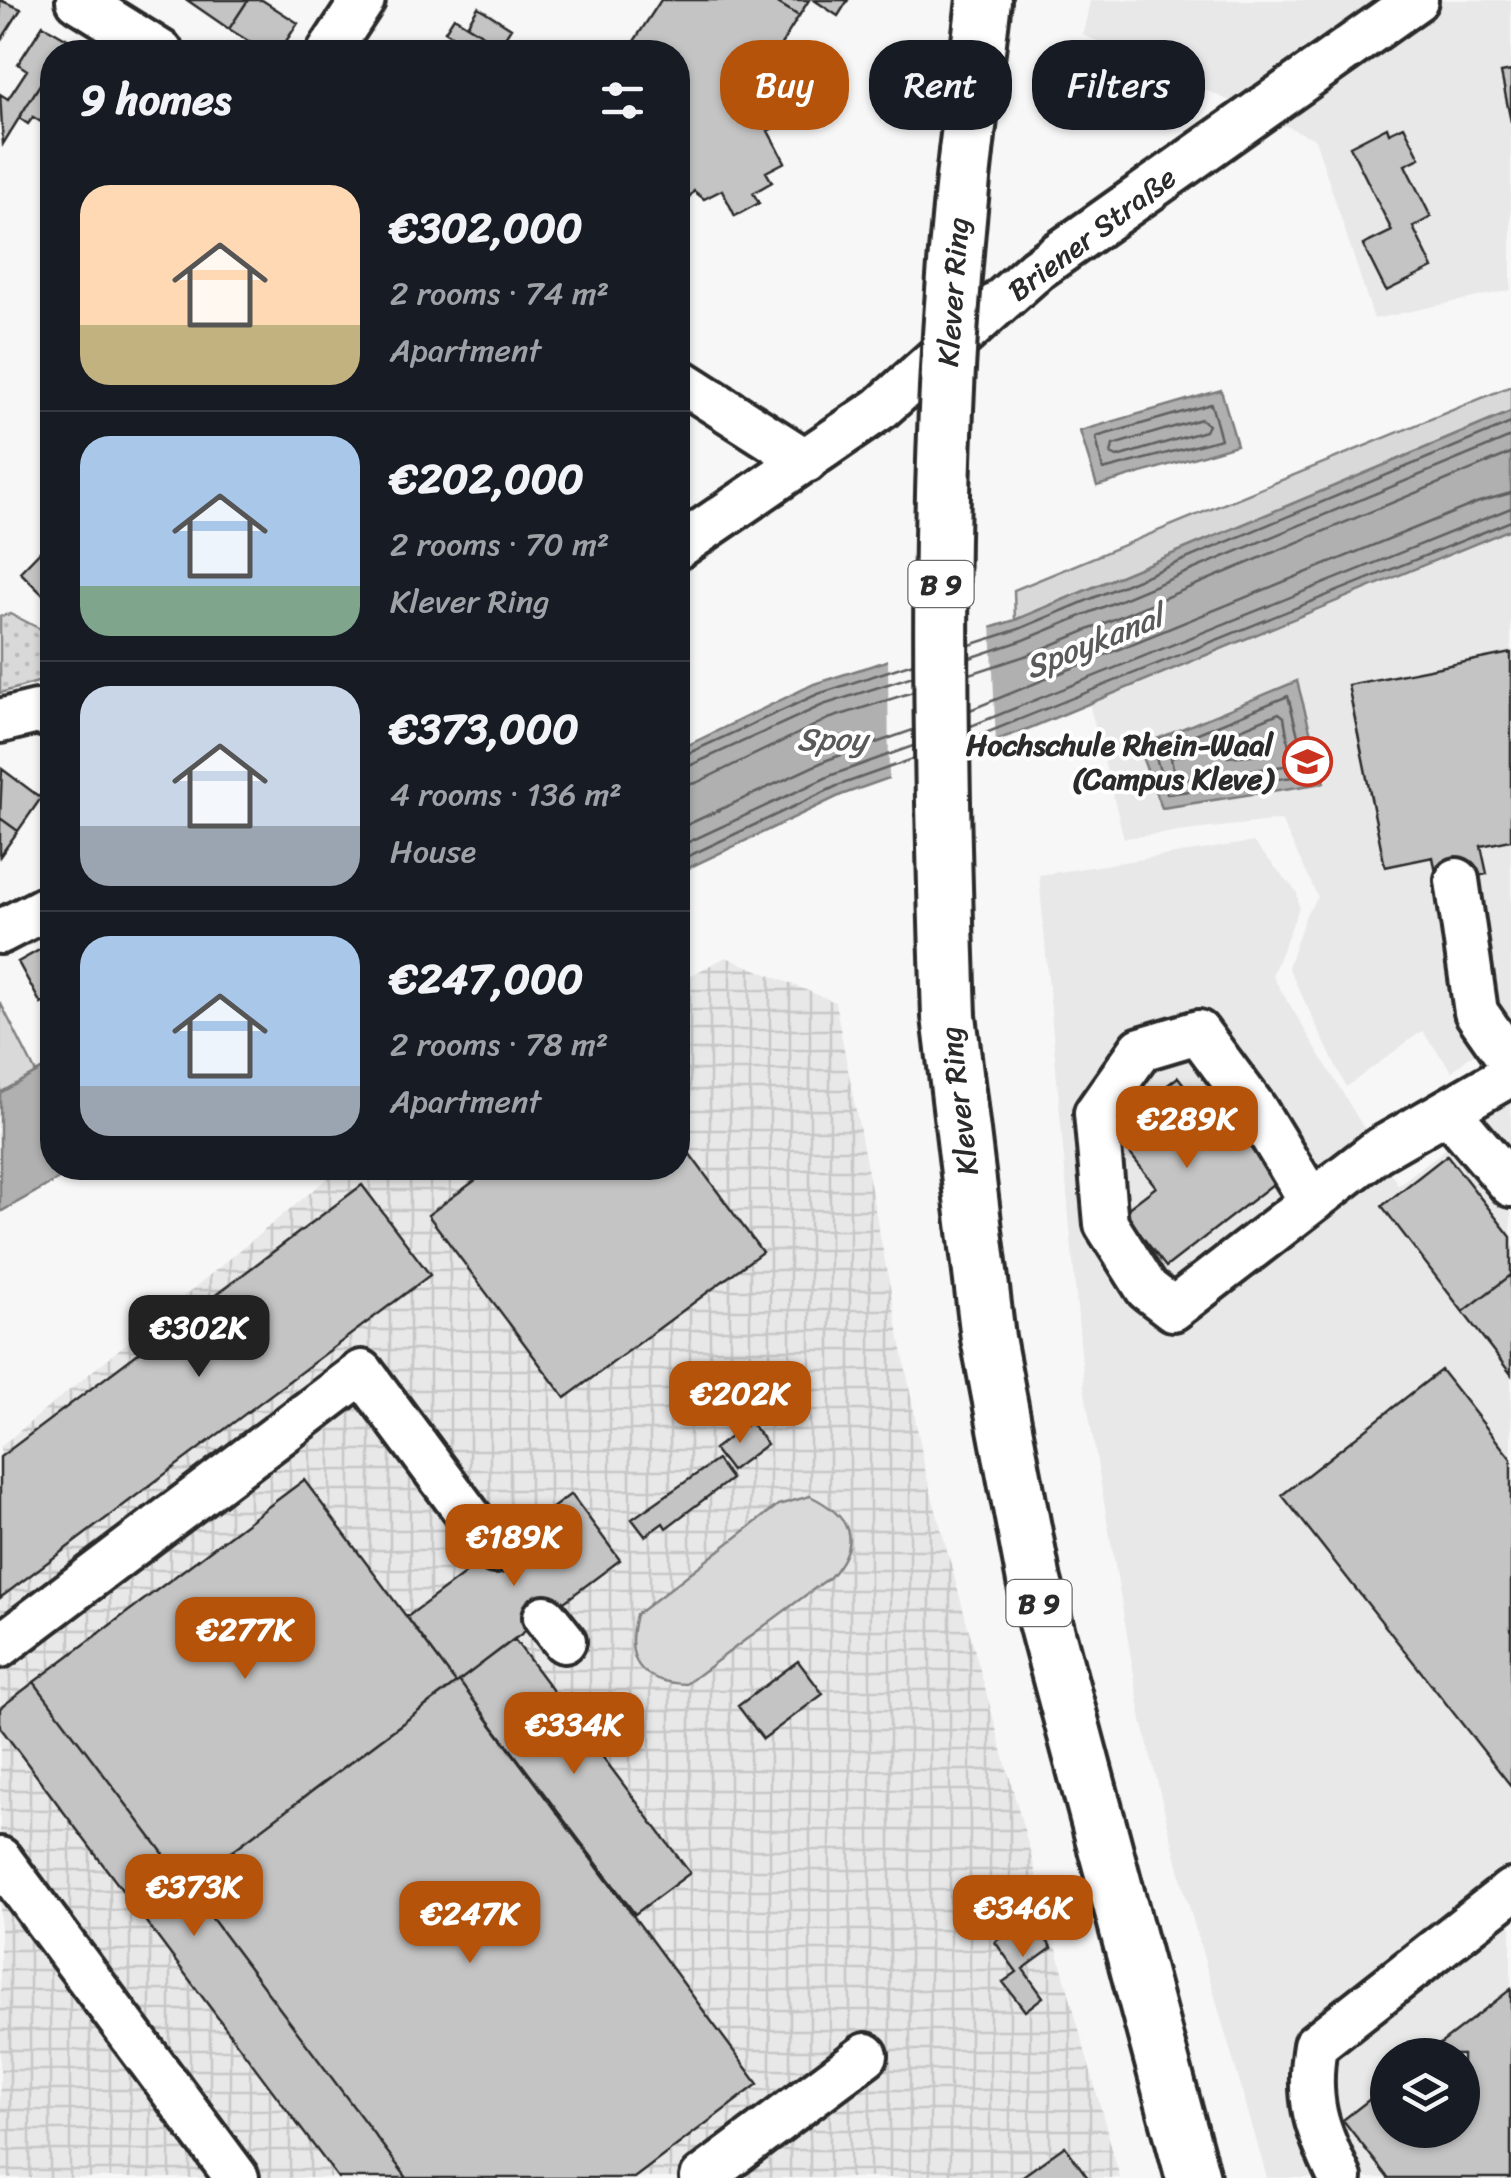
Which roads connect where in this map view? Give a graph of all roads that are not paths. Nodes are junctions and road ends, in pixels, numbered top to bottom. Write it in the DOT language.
graph roads {
  1 [pos="78,0"];
  2 [pos="362,0"];
  3 [pos="984,0"];
  4 [pos="1416,0"];
  5 [pos="142,40"];
  6 [pos="337,40"];
  7 [pos="690,388"];
  8 [pos="806,461"];
  9 [pos="690,539"];
  10 [pos="40,714"];
  11 [pos="0,721"];
  12 [pos="1457,880"];
  13 [pos="40,910"];
  14 [pos="0,932"];
  15 [pos="1511,1062"];
  16 [pos="1511,1074"];
  17 [pos="1449,1112"];
  18 [pos="1511,1185"];
  19 [pos="1312,1201"];
  20 [pos="496,1551"];
  21 [pos="0,1646"];
  22 [pos="0,1859"];
  23 [pos="1511,1891"];
  24 [pos="866,2055"];
  25 [pos="236,2178"];
  26 [pos="702,2178"];
  27 [pos="1193,2178"];
  28 [pos="1340,2178"];
  1 -- 5 [label="street"];
  2 -- 6 [label="street"];
  3 -- 27 [label="main road, Klever Ring / B 9, bridge"];
  4 -- 8 [label="street, Briener Straße"];
  7 -- 8 [label="street"];
  8 -- 9 [label="street, Briener Straße"];
  10 -- 11 [label="street"];
  12 -- 15 [label="street"];
  13 -- 14 [label="street"];
  16 -- 17 [label="street"];
  17 -- 18 [label="street"];
  17 -- 19 [label="street"];
  19 -- 19 [label="street"];
  20 -- 21 [label="street"];
  22 -- 25 [label="street"];
  23 -- 28 [label="street"];
  24 -- 26 [label="street"];
}
